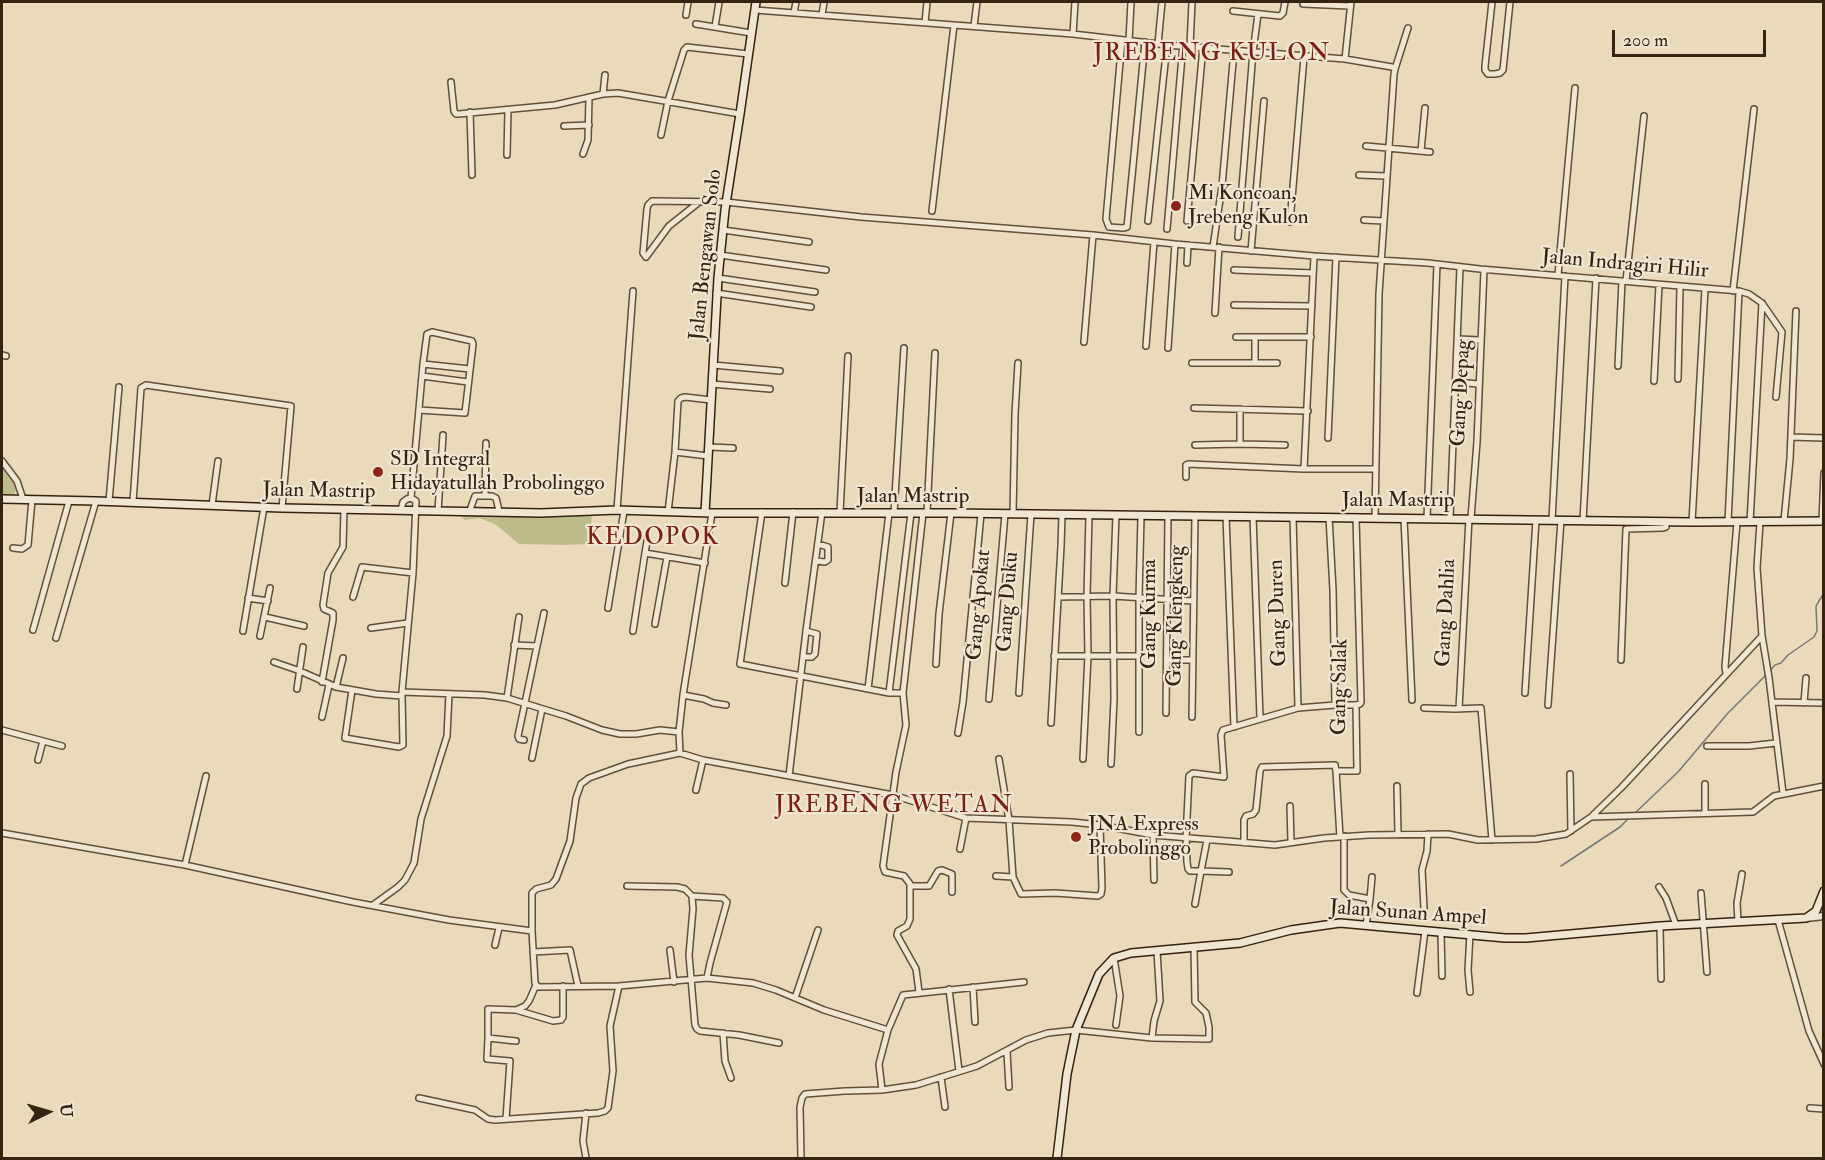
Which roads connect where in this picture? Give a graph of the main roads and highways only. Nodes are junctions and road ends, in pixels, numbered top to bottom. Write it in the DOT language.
graph roads {
  1 [pos="756,2"];
  2 [pos="2,499"];
  3 [pos="709,513"];
  4 [pos="1823,521"];
  5 [pos="1824,891"];
  6 [pos="1057,1158"];
  1 -- 3 [label="main road, Jalan Bengawan Solo"];
  2 -- 3 [label="main road, Jalan Mastrip"];
  3 -- 4 [label="main road, Jalan Mastrip"];
  5 -- 6 [label="main road, Jalan Sunan Ampel"];
}
